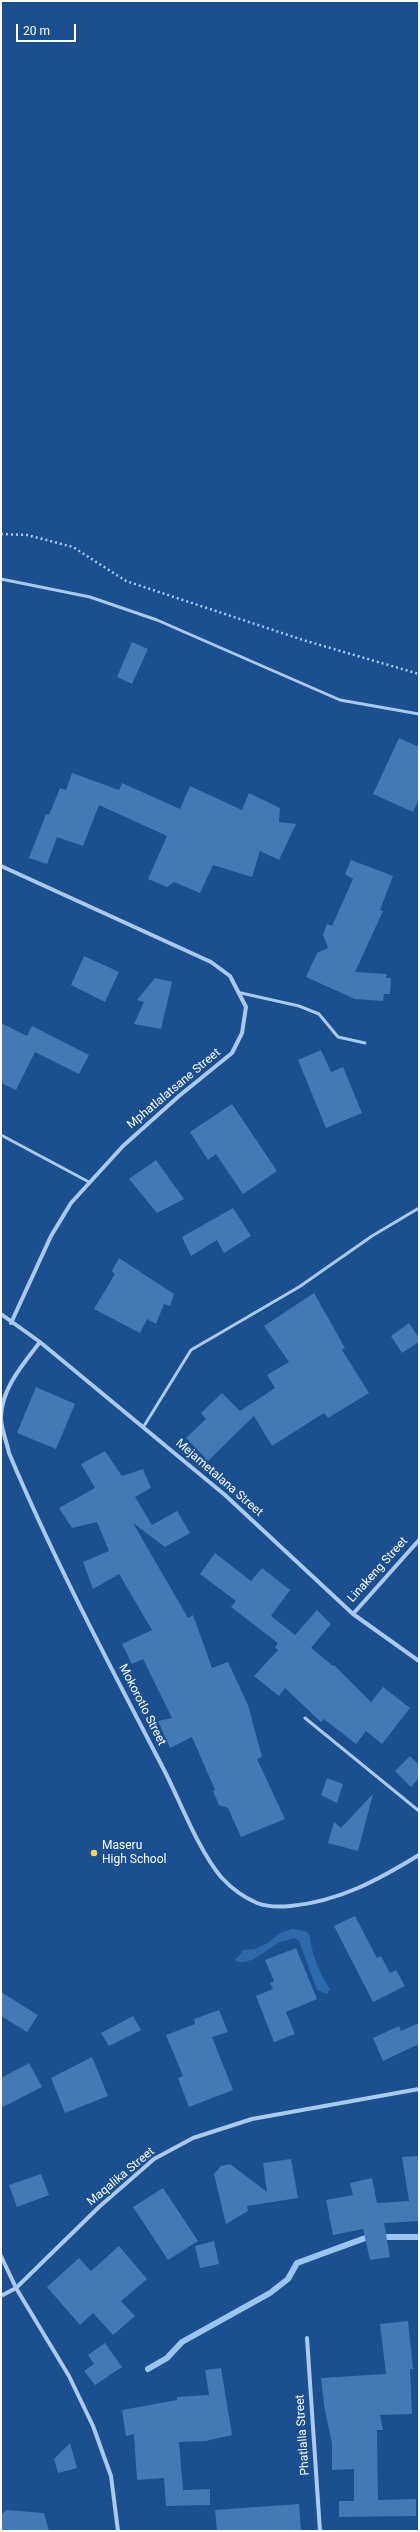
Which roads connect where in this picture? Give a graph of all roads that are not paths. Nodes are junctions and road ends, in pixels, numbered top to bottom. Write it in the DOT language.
graph roads {
  1 [pos="1,578"];
  2 [pos="419,714"];
  3 [pos="1,866"];
  4 [pos="241,993"];
  5 [pos="365,1043"];
  6 [pos="1,1135"];
  7 [pos="89,1182"];
  8 [pos="419,1208"];
  9 [pos="1,1314"];
  10 [pos="11,1323"];
  11 [pos="40,1342"];
  12 [pos="144,1426"];
  13 [pos="419,1540"];
  14 [pos="353,1614"];
  15 [pos="419,1661"];
  16 [pos="305,1718"];
  17 [pos="419,1811"];
  18 [pos="419,1855"];
  19 [pos="419,2089"];
  20 [pos="1,2256"];
  21 [pos="16,2288"];
  22 [pos="1,2296"];
  23 [pos="307,2338"];
  24 [pos="118,2531"];
  25 [pos="320,2531"];
  1 -- 2 [label="lane"];
  3 -- 4 [label="street, Mphatlalatsane Street"];
  4 -- 5 [label="lane"];
  4 -- 7 [label="street, Mphatlalatsane Street"];
  6 -- 7 [label="lane"];
  7 -- 10 [label="street, Mphatlalatsane Street"];
  8 -- 12 [label="lane"];
  9 -- 10 [label="street, Mejametalana Street"];
  10 -- 11 [label="street, Mejametalana Street"];
  11 -- 12 [label="street, Mejametalana Street"];
  11 -- 18 [label="street, Mokorotlo Street"];
  12 -- 14 [label="street, Mejametalana Street"];
  13 -- 14 [label="street, Linakeng Street"];
  14 -- 15 [label="street, Mejametalana Street"];
  16 -- 17 [label="lane"];
  19 -- 21 [label="street, Maqalika Street"];
  20 -- 21 [label="street"];
  21 -- 22 [label="street, Maqalika Street"];
  21 -- 24 [label="street"];
  23 -- 25 [label="street, Phatlalla Street"];
}
